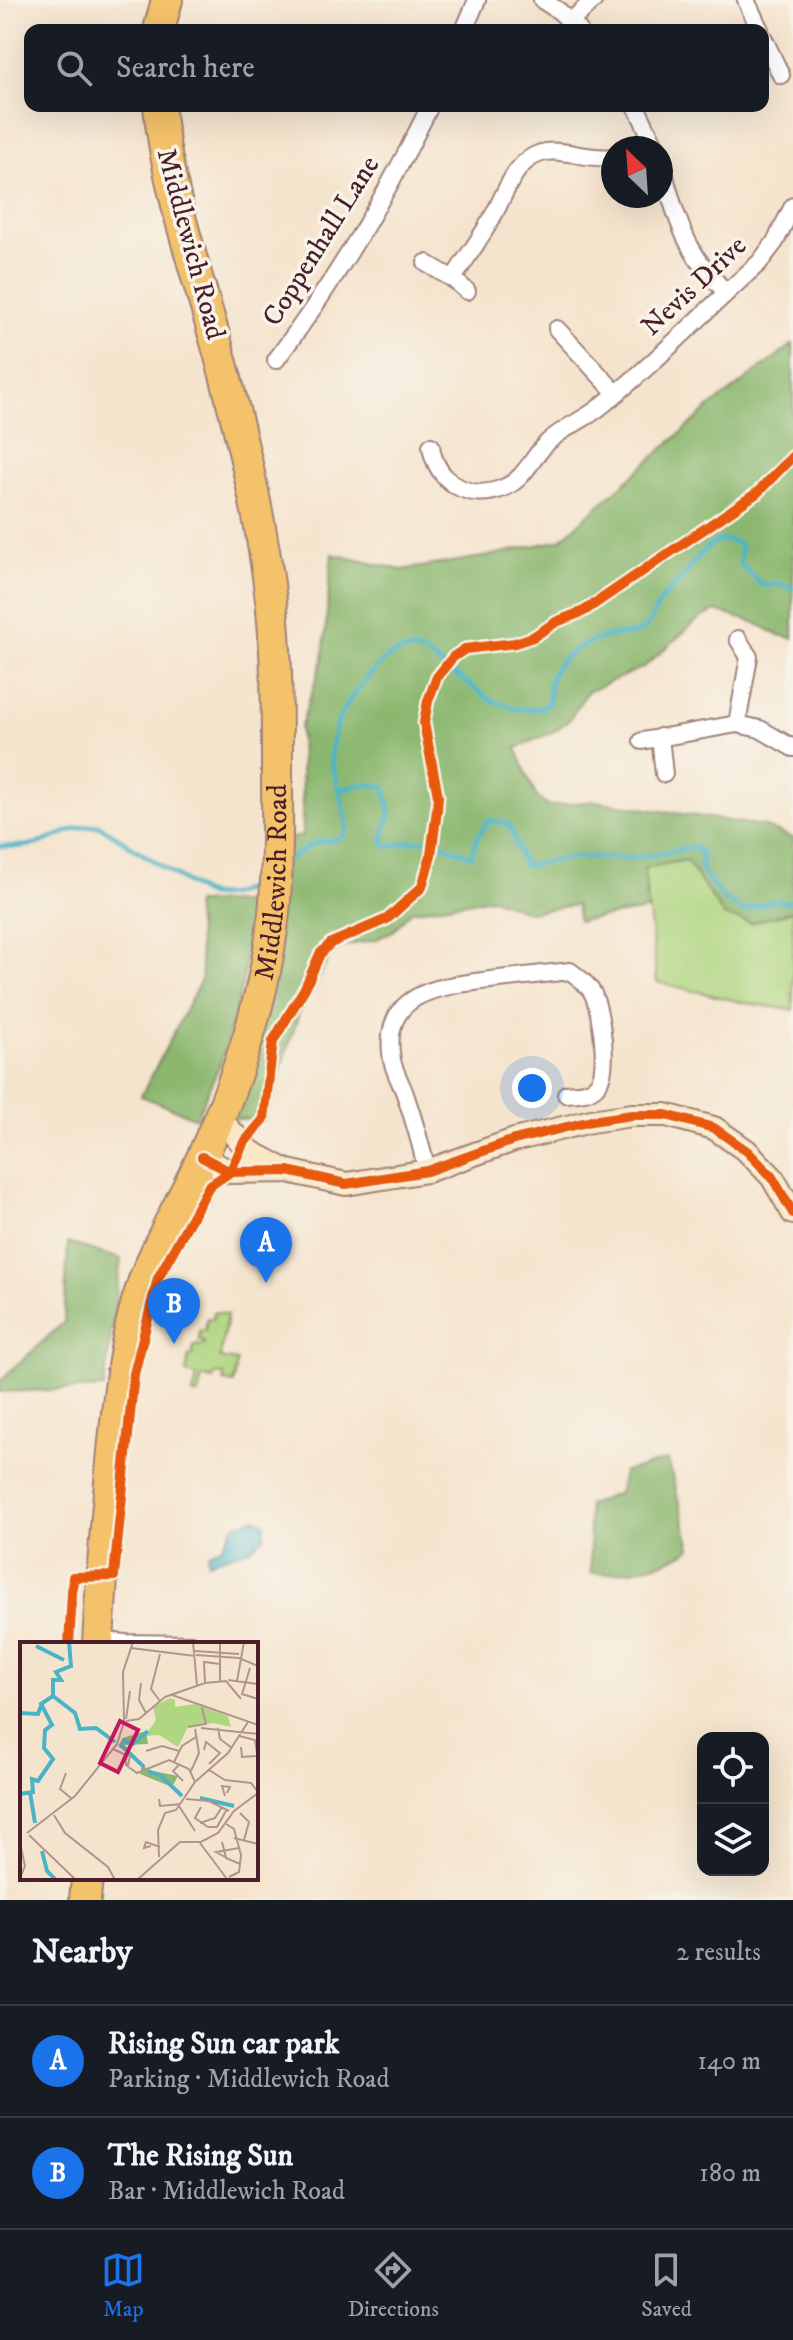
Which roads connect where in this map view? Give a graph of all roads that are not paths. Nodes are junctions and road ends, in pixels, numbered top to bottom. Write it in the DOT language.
graph roads {
  1 [pos="148,0"];
  2 [pos="167,0"];
  3 [pos="477,0"];
  4 [pos="542,0"];
  5 [pos="594,0"];
  6 [pos="746,0"];
  7 [pos="154,24"];
  8 [pos="158,24"];
  9 [pos="467,24"];
  10 [pos="572,24"];
  11 [pos="576,24"];
  12 [pos="757,24"];
  13 [pos="769,50"];
  14 [pos="781,75"];
  15 [pos="160,112"];
  16 [pos="427,112"];
  17 [pos="639,112"];
  18 [pos="650,136"];
  19 [pos="601,157"];
  20 [pos="673,203"];
  21 [pos="793,206"];
  22 [pos="426,263"];
  23 [pos="453,279"];
  24 [pos="467,291"];
  25 [pos="726,293"];
  26 [pos="557,329"];
  27 [pos="276,360"];
  28 [pos="616,393"];
  29 [pos="431,446"];
  30 [pos="738,639"];
  31 [pos="737,724"];
  32 [pos="660,737"];
  33 [pos="642,741"];
  34 [pos="793,748"];
  35 [pos="664,774"];
  36 [pos="566,1094"];
  37 [pos="219,1119"];
  38 [pos="202,1157"];
  39 [pos="288,1171"];
  40 [pos="427,1171"];
  41 [pos="793,1213"];
  42 [pos="98,1642"];
  43 [pos="87,1880"];
  44 [pos="85,1900"];
  1 -- 7 [label="highway"];
  2 -- 8 [label="highway"];
  3 -- 9 [label="street"];
  4 -- 10 [label="street"];
  5 -- 11 [label="street"];
  6 -- 12 [label="street"];
  13 -- 14 [label="street"];
  15 -- 37 [label="highway, Middlewich Road"];
  16 -- 27 [label="street, Coppenhall Lane"];
  17 -- 18 [label="street"];
  19 -- 23 [label="street"];
  20 -- 25 [label="street"];
  21 -- 25 [label="street, Nevis Drive"];
  22 -- 23 [label="street"];
  23 -- 24 [label="street"];
  25 -- 28 [label="street, Nevis Drive"];
  26 -- 28 [label="street"];
  28 -- 29 [label="street, Nevis Drive"];
  30 -- 31 [label="street"];
  31 -- 32 [label="street"];
  31 -- 34 [label="street"];
  32 -- 33 [label="street"];
  32 -- 35 [label="street"];
  36 -- 40 [label="street"];
  37 -- 38 [label="highway, Middlewich Road"];
  37 -- 39 [label="street"];
  38 -- 39 [label="street"];
  38 -- 42 [label="highway, Middlewich Road"];
  39 -- 40 [label="street"];
  40 -- 41 [label="street"];
  43 -- 44 [label="highway"];
}
